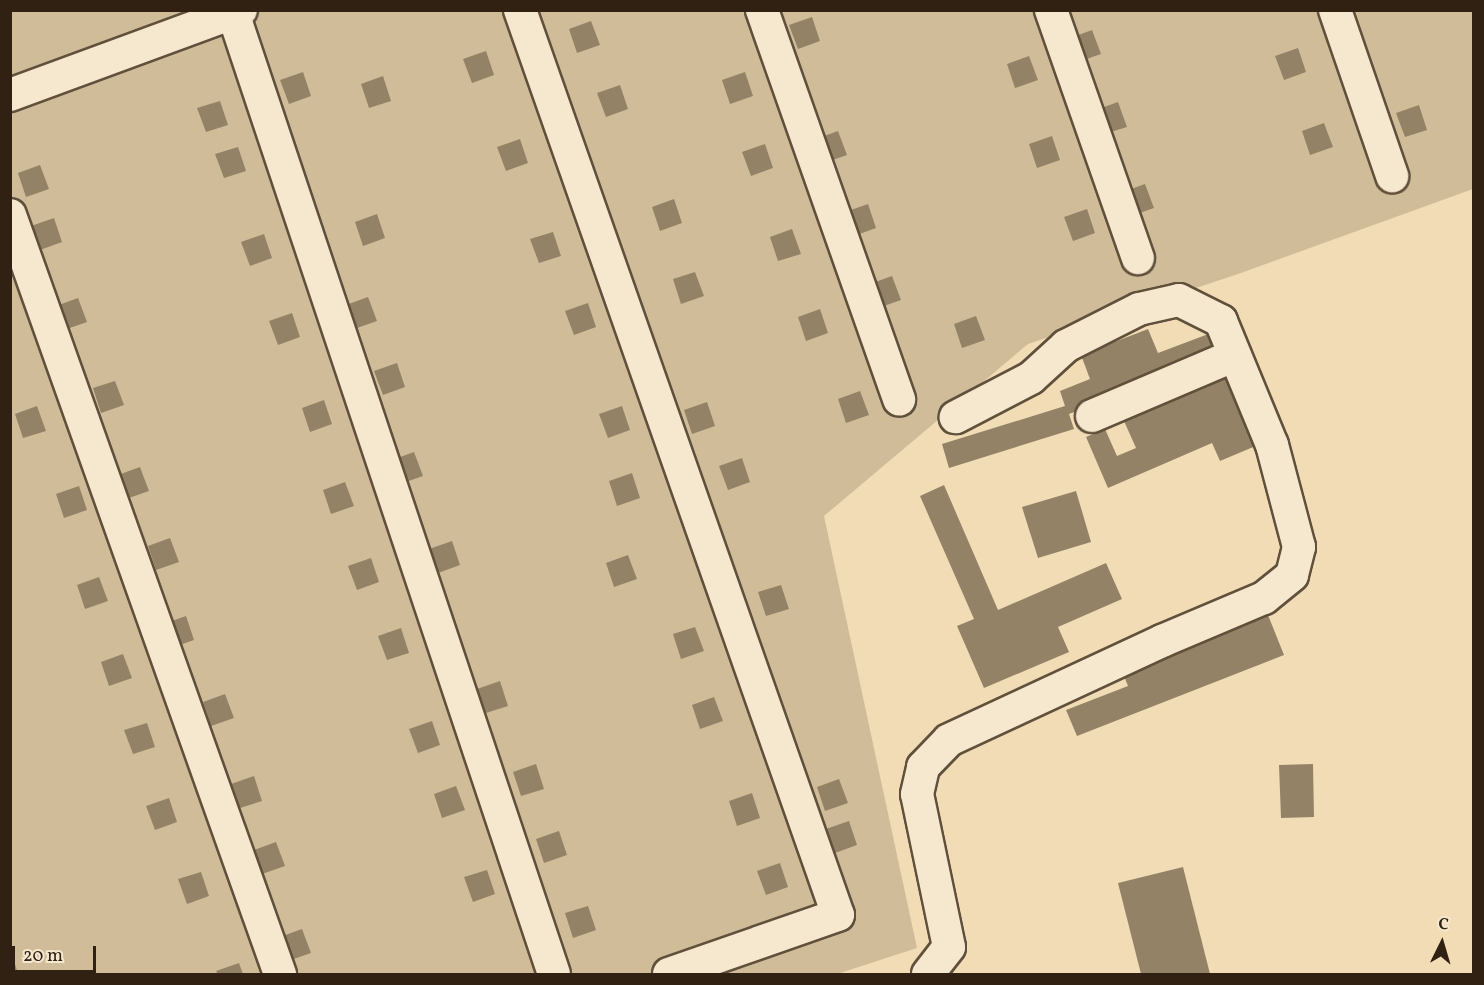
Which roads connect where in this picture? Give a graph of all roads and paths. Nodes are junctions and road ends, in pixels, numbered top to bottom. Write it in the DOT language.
graph roads {
  1 [pos="520,10"];
  2 [pos="762,10"];
  3 [pos="1051,10"];
  4 [pos="1335,10"];
  5 [pos="236,11"];
  6 [pos="10,95"];
  7 [pos="1392,176"];
  8 [pos="10,215"];
  9 [pos="1138,258"];
  10 [pos="1235,355"];
  11 [pos="899,400"];
  12 [pos="1092,416"];
  13 [pos="956,417"];
  14 [pos="280,975"];
  15 [pos="554,975"];
  16 [pos="669,975"];
  17 [pos="928,975"];
  1 -- 16 [label="street"];
  2 -- 11 [label="street"];
  3 -- 9 [label="street"];
  4 -- 7 [label="street"];
  5 -- 6 [label="street"];
  5 -- 15 [label="street"];
  8 -- 14 [label="street"];
  10 -- 12 [label="street"];
  10 -- 13 [label="street"];
  10 -- 17 [label="street"];
}
